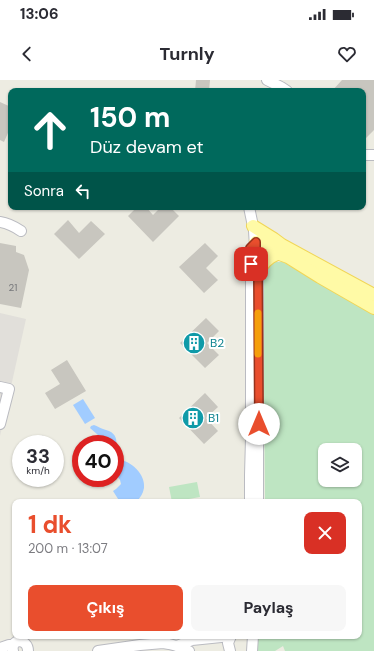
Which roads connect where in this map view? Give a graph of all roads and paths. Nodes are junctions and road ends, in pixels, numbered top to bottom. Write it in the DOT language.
graph roads {
  1 [pos="267,80"];
  2 [pos="278,80"];
  3 [pos="282,88"];
  4 [pos="291,88"];
  5 [pos="244,210"];
  6 [pos="250,210"];
  7 [pos="0,222"];
  8 [pos="253,226"];
  9 [pos="21,231"];
  10 [pos="254,247"];
  11 [pos="280,249"];
  12 [pos="258,274"];
  13 [pos="374,295"];
  14 [pos="374,308"];
  15 [pos="0,387"];
  16 [pos="0,424"];
  17 [pos="250,499"];
  18 [pos="258,499"];
  19 [pos="202,639"];
  20 [pos="230,639"];
  21 [pos="177,646"];
  22 [pos="0,648"];
  23 [pos="13,648"];
  24 [pos="28,651"];
  25 [pos="98,651"];
  26 [pos="189,651"];
  27 [pos="230,651"];
  1 -- 3 [label="street"];
  2 -- 4 [label="street"];
  5 -- 10 [label="street"];
  6 -- 8 [label="street"];
  7 -- 9 [label="street"];
  8 -- 10 [label="street"];
  8 -- 11 [label="main road"];
  10 -- 11 [label="main road"];
  10 -- 12 [label="street"];
  10 -- 17 [label="street"];
  11 -- 12 [label="main road"];
  11 -- 13 [label="main road"];
  11 -- 14 [label="main road"];
  12 -- 18 [label="street"];
  15 -- 16 [label="street"];
  19 -- 21 [label="street"];
  20 -- 27 [label="street"];
  21 -- 25 [label="street"];
  21 -- 26 [label="street"];
  22 -- 23 [label="street"];
  23 -- 24 [label="street"];
}
